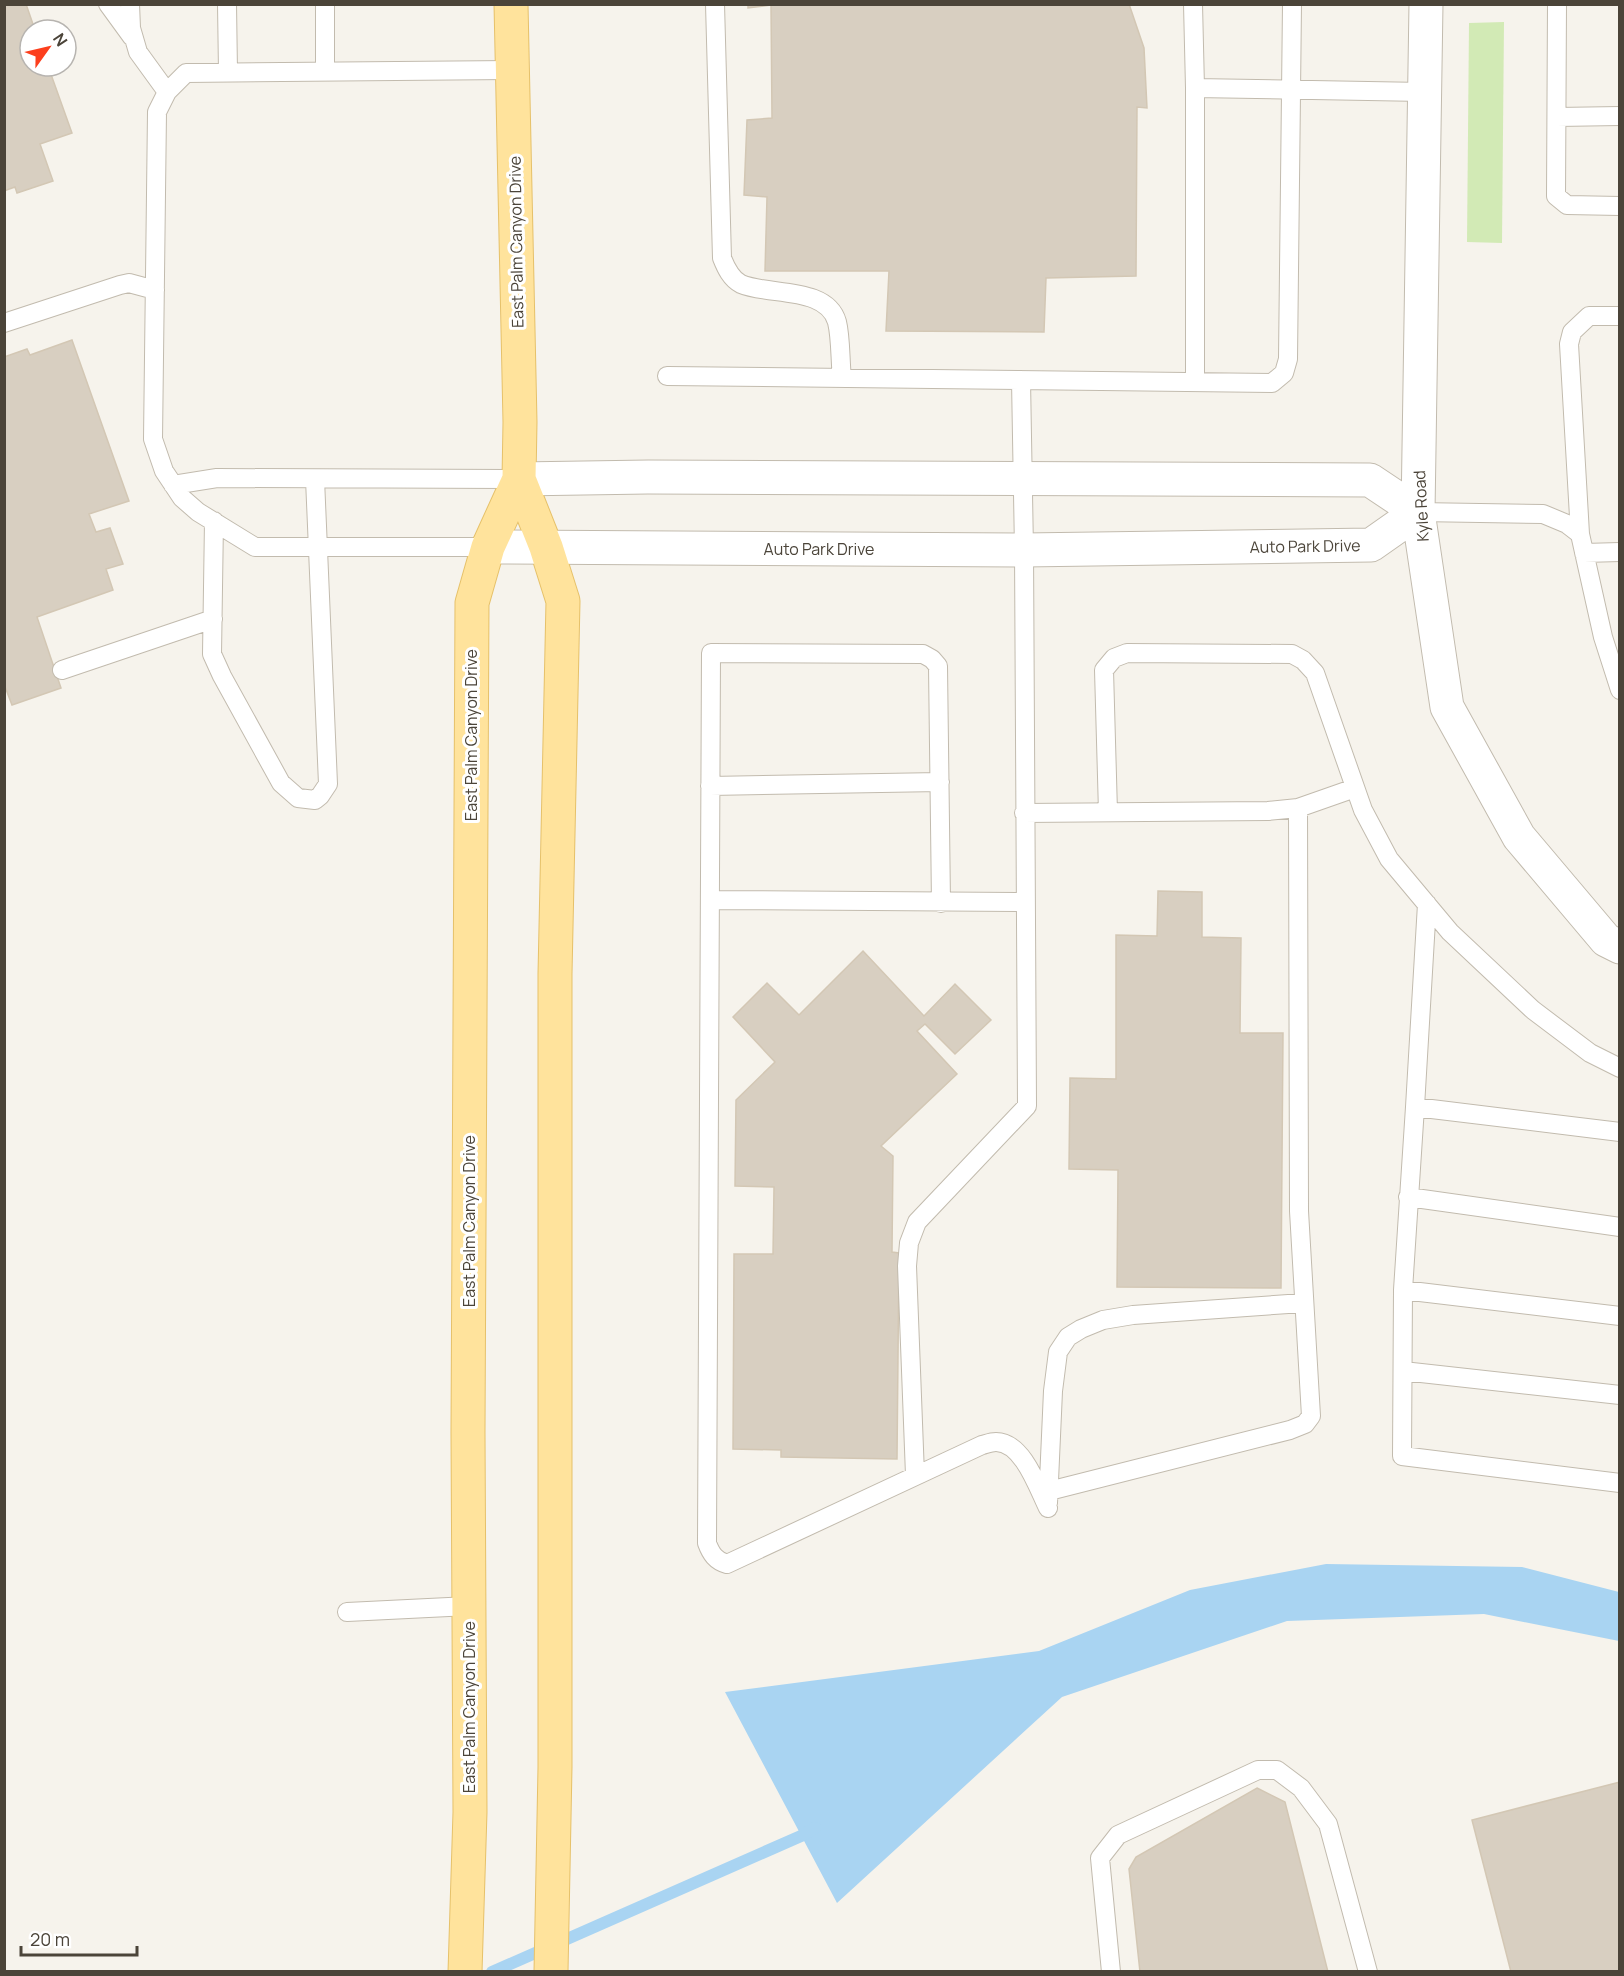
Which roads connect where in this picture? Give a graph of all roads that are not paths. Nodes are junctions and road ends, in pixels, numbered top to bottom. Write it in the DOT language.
graph roads {
  1 [pos="108,4"];
  2 [pos="130,4"];
  3 [pos="227,4"];
  4 [pos="325,4"];
  5 [pos="511,4"];
  6 [pos="715,4"];
  7 [pos="1193,4"];
  8 [pos="1292,4"];
  9 [pos="1426,4"];
  10 [pos="1557,4"];
  11 [pos="133,38"];
  12 [pos="512,70"];
  13 [pos="228,72"];
  14 [pos="325,72"];
  15 [pos="1195,88"];
  16 [pos="1291,90"];
  17 [pos="167,92"];
  18 [pos="1424,92"];
  19 [pos="1620,116"];
  20 [pos="1557,117"];
  21 [pos="1620,206"];
  22 [pos="155,290"];
  23 [pos="1620,316"];
  24 [pos="4,323"];
  25 [pos="667,376"];
  26 [pos="842,378"];
  27 [pos="1021,381"];
  28 [pos="1195,382"];
  29 [pos="1022,478"];
  30 [pos="315,479"];
  31 [pos="519,479"];
  32 [pos="173,485"];
  33 [pos="1418,512"];
  34 [pos="214,521"];
  35 [pos="1580,534"];
  36 [pos="488,547"];
  37 [pos="546,547"];
  38 [pos="319,548"];
  39 [pos="1024,550"];
  40 [pos="1620,552"];
  41 [pos="1584,553"];
  42 [pos="213,619"];
  43 [pos="1616,669"];
  44 [pos="62,670"];
  45 [pos="1620,690"];
  46 [pos="940,782"];
  47 [pos="710,786"];
  48 [pos="1355,788"];
  49 [pos="1298,808"];
  50 [pos="1108,812"];
  51 [pos="1024,813"];
  52 [pos="710,900"];
  53 [pos="1025,902"];
  54 [pos="941,903"];
  55 [pos="1427,904"];
  56 [pos="1620,947"];
  57 [pos="1620,1068"];
  58 [pos="1416,1107"];
  59 [pos="1620,1132"];
  60 [pos="1408,1197"];
  61 [pos="1620,1227"];
  62 [pos="1403,1290"];
  63 [pos="1303,1303"];
  64 [pos="1620,1316"];
  65 [pos="1403,1371"];
  66 [pos="1620,1395"];
  67 [pos="915,1475"];
  68 [pos="1620,1483"];
  69 [pos="1048,1491"];
  70 [pos="469,1606"];
  71 [pos="347,1612"];
  72 [pos="465,1971"];
  73 [pos="551,1971"];
  74 [pos="1111,1971"];
  75 [pos="1368,1971"];
  1 -- 11 [label="lane"];
  2 -- 11 [label="lane"];
  3 -- 13 [label="lane"];
  4 -- 14 [label="lane"];
  5 -- 12 [label="main road, East Palm Canyon Drive"];
  6 -- 26 [label="lane"];
  7 -- 15 [label="lane"];
  8 -- 16 [label="lane"];
  9 -- 18 [label="street, Kyle Road"];
  10 -- 20 [label="lane"];
  11 -- 17 [label="lane"];
  12 -- 14 [label="lane"];
  12 -- 31 [label="main road, East Palm Canyon Drive"];
  13 -- 14 [label="lane"];
  13 -- 17 [label="lane"];
  15 -- 16 [label="lane"];
  15 -- 28 [label="lane"];
  16 -- 18 [label="lane"];
  16 -- 28 [label="lane"];
  17 -- 22 [label="lane"];
  18 -- 33 [label="street, Kyle Road"];
  19 -- 20 [label="lane"];
  20 -- 21 [label="lane"];
  22 -- 24 [label="lane"];
  22 -- 32 [label="lane"];
  23 -- 35 [label="lane"];
  25 -- 26 [label="lane"];
  26 -- 27 [label="lane"];
  27 -- 28 [label="lane"];
  27 -- 29 [label="lane"];
  29 -- 31 [label="street"];
  29 -- 33 [label="street"];
  29 -- 39 [label="lane"];
  30 -- 31 [label="lane"];
  30 -- 32 [label="lane"];
  30 -- 38 [label="lane"];
  31 -- 36 [label="main road, East Palm Canyon Drive"];
  31 -- 37 [label="main road, East Palm Canyon Drive"];
  32 -- 34 [label="lane"];
  33 -- 35 [label="lane"];
  33 -- 39 [label="street, Auto Park Drive"];
  33 -- 56 [label="street, Kyle Road"];
  34 -- 38 [label="lane"];
  34 -- 42 [label="lane"];
  35 -- 41 [label="lane"];
  36 -- 37 [label="street, Auto Park Drive"];
  36 -- 38 [label="lane"];
  36 -- 70 [label="main road, East Palm Canyon Drive"];
  37 -- 39 [label="street, Auto Park Drive"];
  37 -- 73 [label="main road, East Palm Canyon Drive"];
  38 -- 42 [label="lane"];
  39 -- 51 [label="lane"];
  40 -- 41 [label="lane"];
  41 -- 43 [label="lane"];
  42 -- 44 [label="lane"];
  43 -- 45 [label="lane"];
  46 -- 47 [label="lane"];
  46 -- 47 [label="lane"];
  46 -- 54 [label="lane"];
  47 -- 52 [label="lane"];
  48 -- 49 [label="lane"];
  48 -- 50 [label="lane"];
  48 -- 55 [label="lane"];
  49 -- 50 [label="lane"];
  49 -- 63 [label="lane"];
  50 -- 51 [label="lane"];
  51 -- 53 [label="lane"];
  52 -- 54 [label="lane"];
  52 -- 67 [label="lane"];
  53 -- 54 [label="lane"];
  53 -- 67 [label="lane"];
  55 -- 57 [label="lane"];
  55 -- 58 [label="lane"];
  58 -- 59 [label="lane"];
  58 -- 60 [label="lane"];
  60 -- 61 [label="lane"];
  60 -- 62 [label="lane"];
  62 -- 64 [label="lane"];
  62 -- 65 [label="lane"];
  63 -- 69 [label="lane"];
  63 -- 69 [label="lane"];
  65 -- 66 [label="lane"];
  65 -- 68 [label="lane"];
  67 -- 69 [label="lane"];
  70 -- 71 [label="lane"];
  70 -- 72 [label="main road, East Palm Canyon Drive"];
  74 -- 75 [label="lane"];
}
